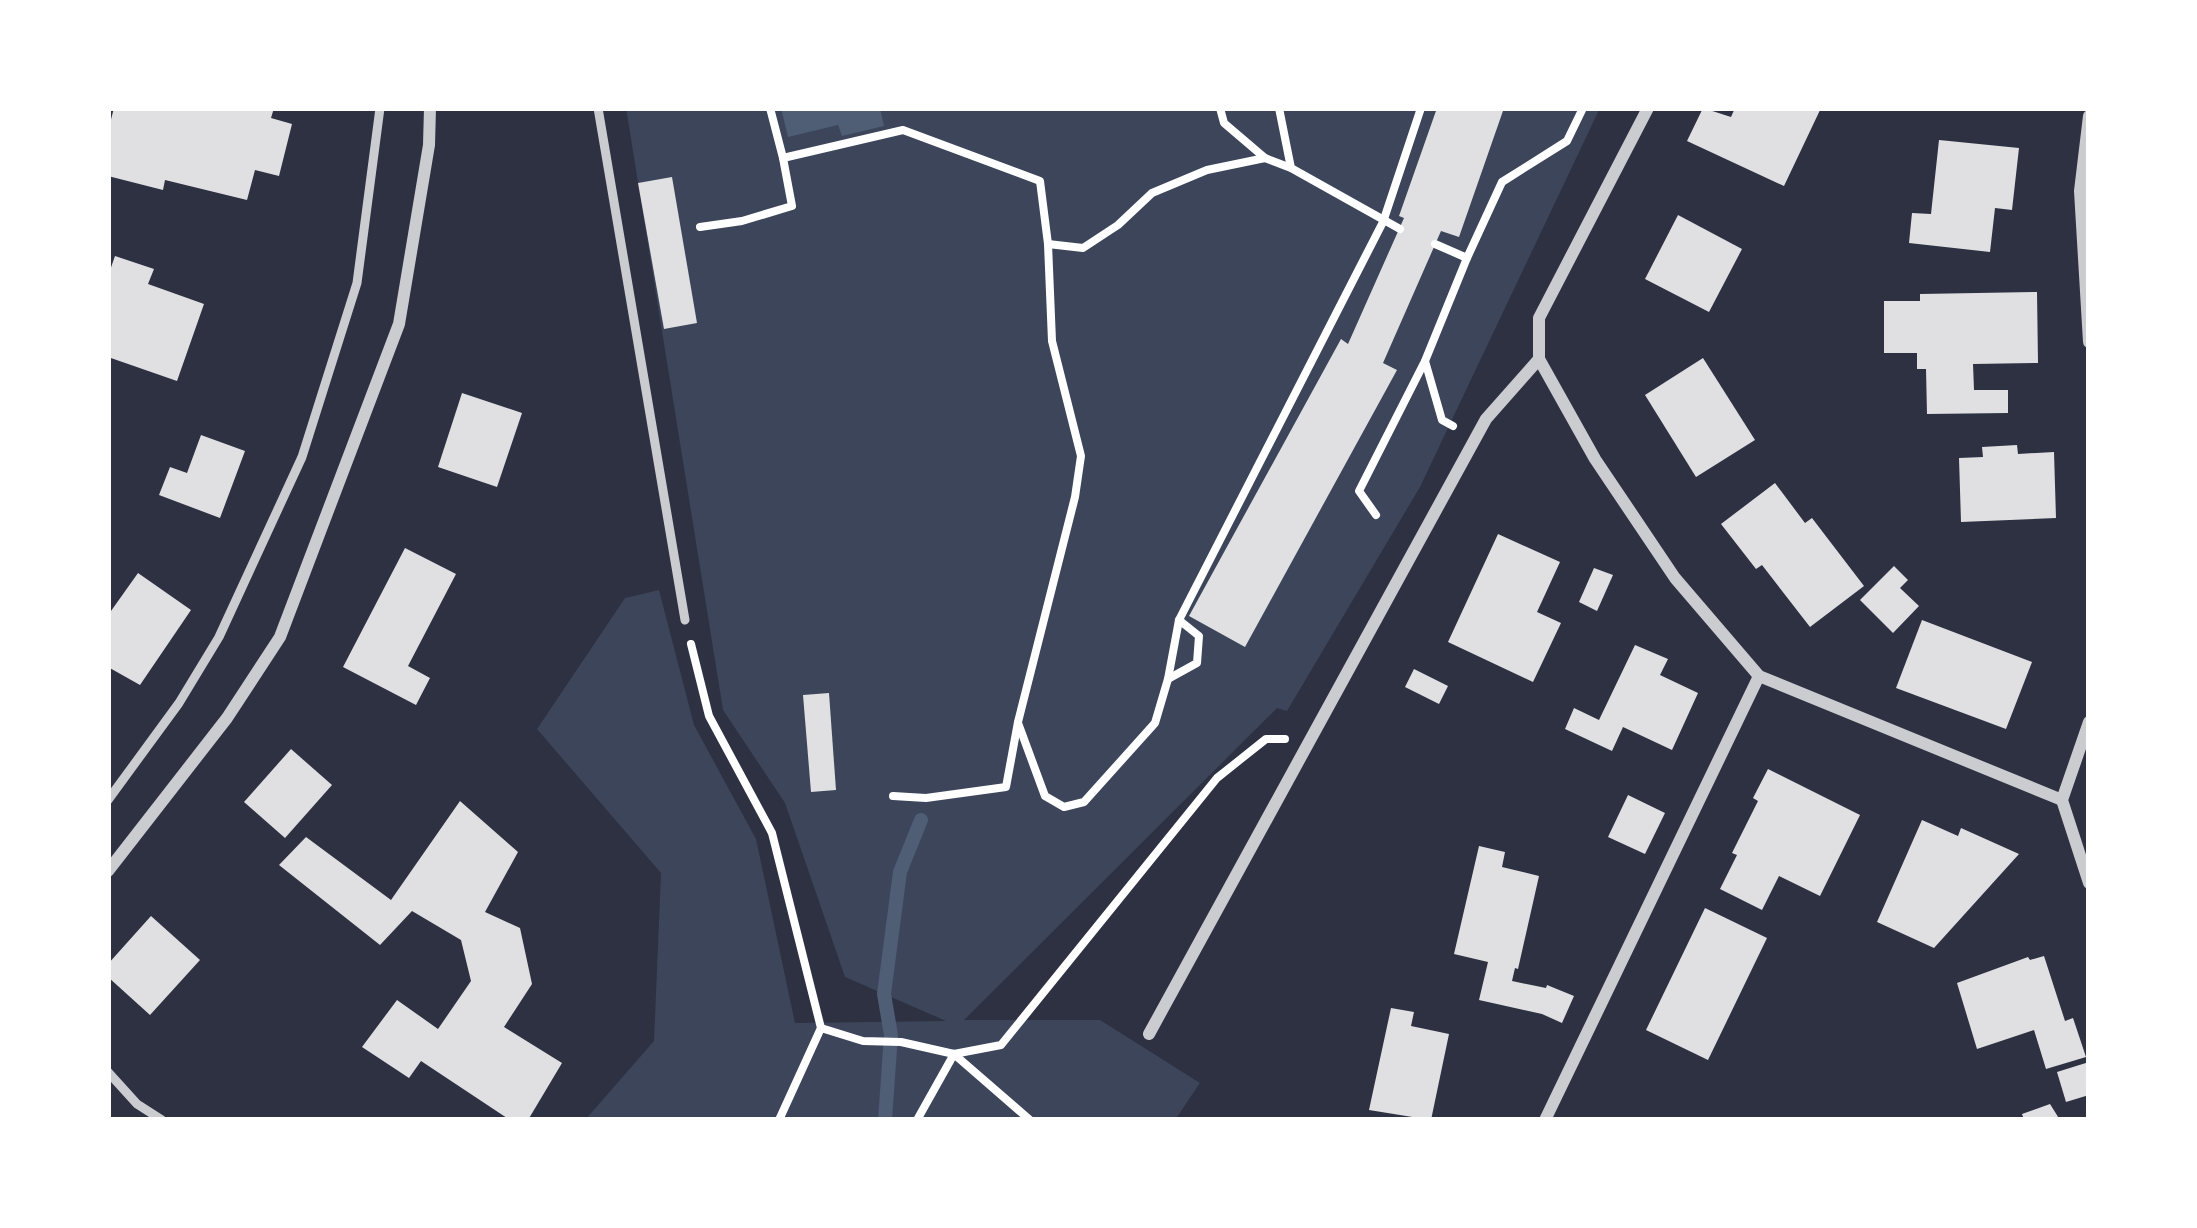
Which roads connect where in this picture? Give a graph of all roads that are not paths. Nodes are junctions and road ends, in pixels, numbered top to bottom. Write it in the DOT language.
graph roads {
  1 [pos="380,108"];
  2 [pos="430,108"];
  3 [pos="598,108"];
  4 [pos="1648,108"];
  5 [pos="2089,116"];
  6 [pos="2089,342"];
  7 [pos="1538,358"];
  8 [pos="685,620"];
  9 [pos="1760,676"];
  10 [pos="2089,722"];
  11 [pos="108,800"];
  12 [pos="2062,800"];
  13 [pos="108,871"];
  14 [pos="2089,883"];
  15 [pos="1149,1034"];
  16 [pos="108,1072"];
  17 [pos="162,1120"];
  18 [pos="1545,1120"];
  1 -- 11 [label="lane"];
  2 -- 13 [label="street"];
  3 -- 8 [label="lane"];
  4 -- 7 [label="street"];
  5 -- 6 [label="street"];
  7 -- 9 [label="street"];
  7 -- 15 [label="street"];
  9 -- 12 [label="street"];
  9 -- 18 [label="street"];
  10 -- 12 [label="street"];
  12 -- 14 [label="street"];
  16 -- 17 [label="lane"];
}
